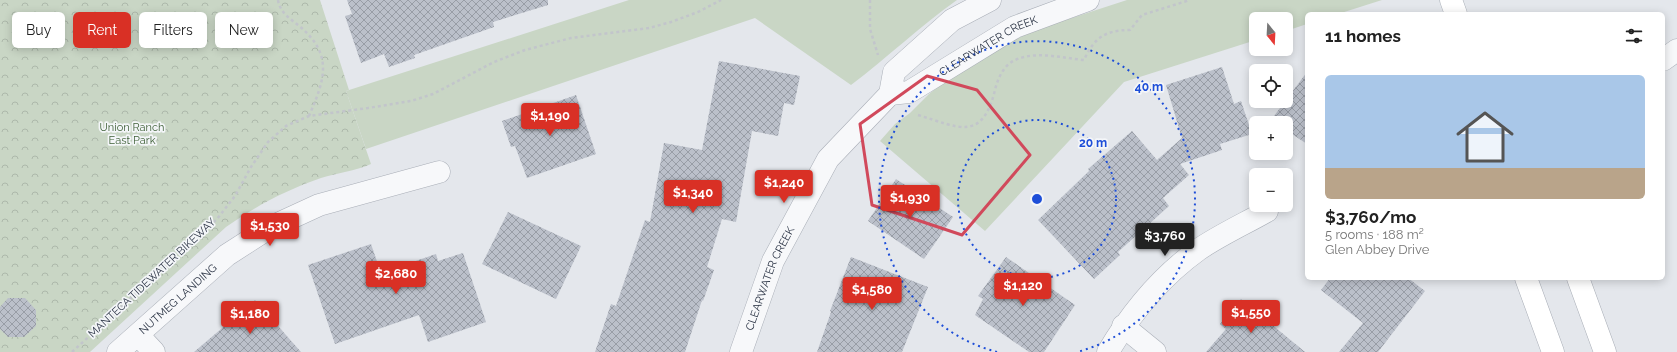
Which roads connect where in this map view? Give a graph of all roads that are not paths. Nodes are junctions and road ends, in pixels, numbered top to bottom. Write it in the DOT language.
graph roads {
  1 [pos="990,0"];
  2 [pos="1088,0"];
  3 [pos="1451,0"];
  4 [pos="1455,12"];
  5 [pos="1677,50"];
  6 [pos="1665,59"];
  7 [pos="890,94"];
  8 [pos="439,172"];
  9 [pos="1265,212"];
  10 [pos="1527,280"];
  11 [pos="1579,280"];
  12 [pos="1123,326"];
  13 [pos="138,335"];
  14 [pos="118,352"];
  15 [pos="154,352"];
  16 [pos="741,352"];
  17 [pos="1108,352"];
  18 [pos="1155,352"];
  19 [pos="1553,352"];
  20 [pos="1605,352"];
  1 -- 7 [label="street"];
  2 -- 7 [label="street, CLEARWATER CREEK"];
  3 -- 4 [label="street"];
  5 -- 6 [label="street"];
  7 -- 16 [label="street, CLEARWATER CREEK"];
  8 -- 13 [label="street, NUTMEG LANDING"];
  9 -- 12 [label="street"];
  10 -- 19 [label="street"];
  11 -- 20 [label="street"];
  12 -- 17 [label="street"];
  12 -- 18 [label="street"];
  13 -- 14 [label="street, NUTMEG LANDING"];
  13 -- 15 [label="street"];
}
